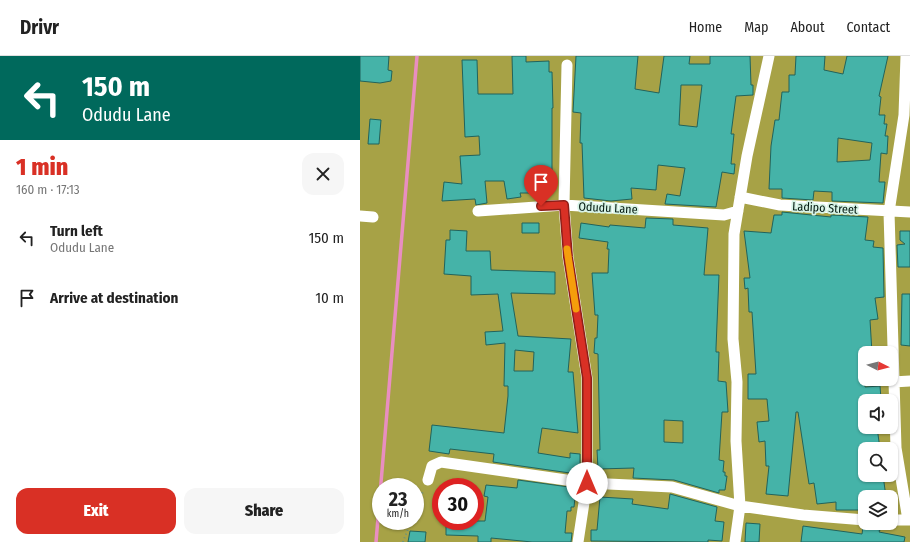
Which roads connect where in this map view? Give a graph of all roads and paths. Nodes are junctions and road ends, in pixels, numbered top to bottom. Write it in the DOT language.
graph roads {
  1 [pos="769,56"];
  2 [pos="906,56"];
  3 [pos="567,65"];
  4 [pos="740,197"];
  5 [pos="564,205"];
  6 [pos="478,211"];
  7 [pos="738,211"];
  8 [pos="889,212"];
  9 [pos="910,212"];
  10 [pos="360,216"];
  11 [pos="373,217"];
  12 [pos="892,346"];
  13 [pos="910,381"];
  14 [pos="898,382"];
  15 [pos="893,386"];
  16 [pos="428,480"];
  17 [pos="587,483"];
  18 [pos="424,490"];
  19 [pos="740,506"];
  20 [pos="858,519"];
  21 [pos="898,520"];
  22 [pos="909,520"];
  23 [pos="408,530"];
  24 [pos="403,542"];
  25 [pos="578,542"];
  26 [pos="735,542"];
  1 -- 4 [label="street"];
  2 -- 8 [label="street"];
  3 -- 5 [label="street"];
  4 -- 7 [label="street"];
  4 -- 8 [label="street, Ladipo Street"];
  5 -- 6 [label="street, Odudu Lane"];
  5 -- 7 [label="street, Odudu Lane"];
  5 -- 17 [label="street"];
  7 -- 19 [label="street"];
  8 -- 9 [label="street, Ladipo Street"];
  8 -- 12 [label="street"];
  10 -- 11 [label="street"];
  13 -- 14 [label="street"];
  15 -- 22 [label="street"];
  16 -- 17 [label="street"];
  16 -- 18 [label="path"];
  17 -- 19 [label="street"];
  17 -- 25 [label="street"];
  19 -- 20 [label="street"];
  19 -- 26 [label="street"];
  21 -- 22 [label="street"];
  23 -- 24 [label="path"];
}
